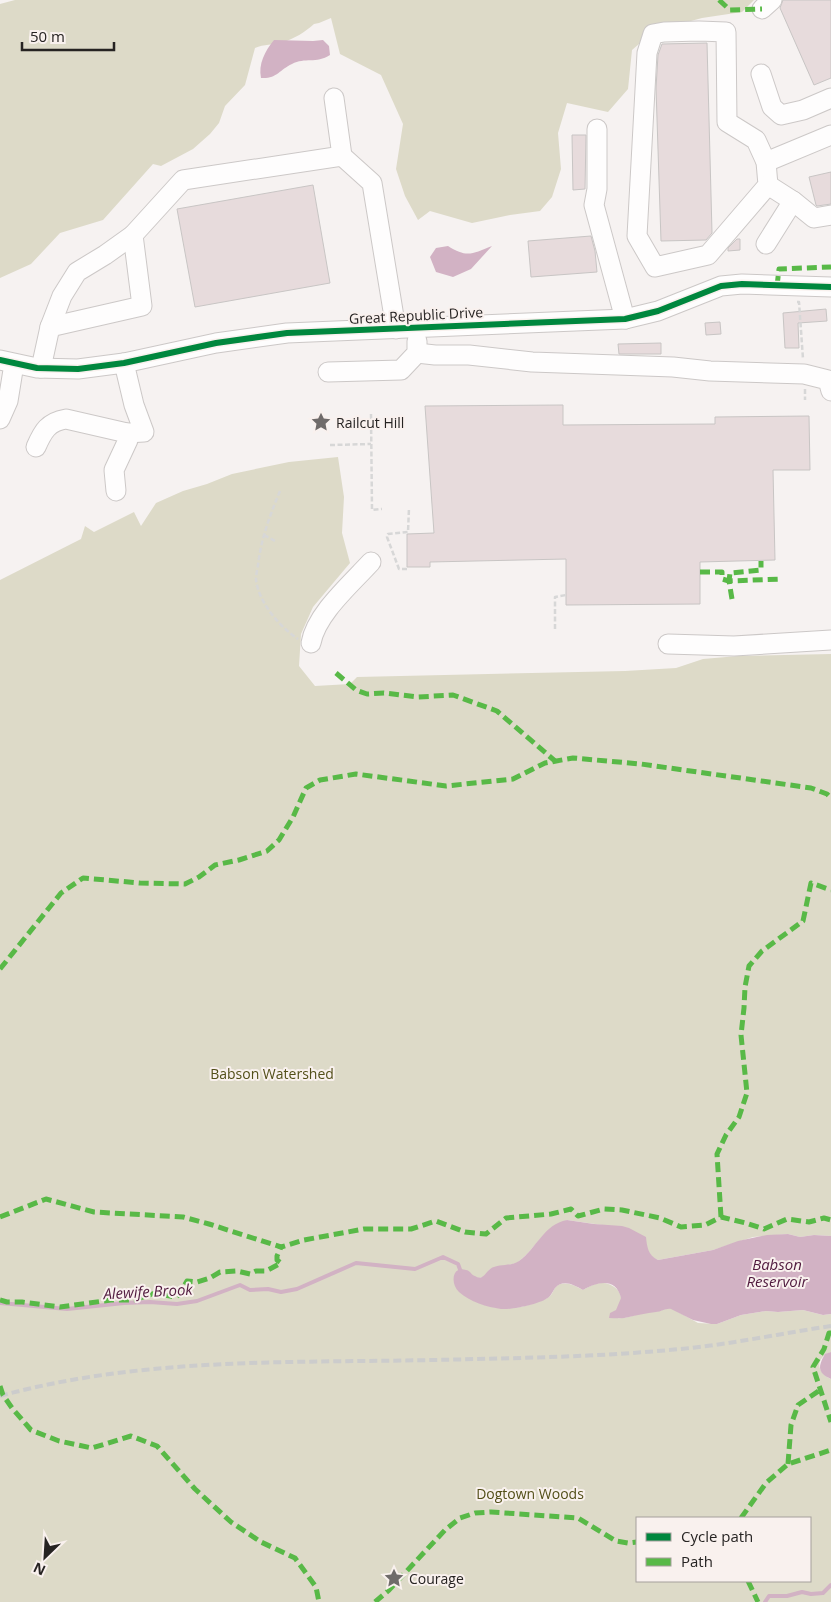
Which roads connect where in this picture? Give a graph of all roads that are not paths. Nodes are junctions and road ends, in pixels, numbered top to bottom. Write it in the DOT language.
graph roads {
  1 [pos="761,74"];
  2 [pos="334,98"];
  3 [pos="831,98"];
  4 [pos="597,129"];
  5 [pos="831,135"];
  6 [pos="342,156"];
  7 [pos="766,162"];
  8 [pos="768,185"];
  9 [pos="792,201"];
  10 [pos="831,215"];
  11 [pos="133,234"];
  12 [pos="766,244"];
  13 [pos="831,288"];
  14 [pos="625,319"];
  15 [pos="50,327"];
  16 [pos="418,327"];
  17 [pos="396,329"];
  18 [pos="417,353"];
  19 [pos="7,362"];
  20 [pos="124,363"];
  21 [pos="40,368"];
  22 [pos="328,372"];
  23 [pos="831,391"];
  24 [pos="4,395"];
  25 [pos="0,419"];
  26 [pos="127,432"];
  27 [pos="36,447"];
  28 [pos="116,491"];
  29 [pos="371,562"];
  30 [pos="831,640"];
  31 [pos="311,644"];
  32 [pos="668,644"];
  1 -- 3 [label="street"];
  2 -- 6 [label="street"];
  4 -- 14 [label="street"];
  5 -- 7 [label="street"];
  6 -- 11 [label="street"];
  6 -- 17 [label="street"];
  7 -- 8 [label="street"];
  7 -- 8 [label="street"];
  8 -- 9 [label="street"];
  9 -- 10 [label="street"];
  9 -- 12 [label="street"];
  11 -- 15 [label="street"];
  11 -- 15 [label="street"];
  13 -- 14 [label="street, Great Republic Drive"];
  14 -- 16 [label="street, Great Republic Drive"];
  15 -- 21 [label="street"];
  16 -- 17 [label="street, Great Republic Drive"];
  16 -- 18 [label="street"];
  17 -- 20 [label="street, Great Republic Drive"];
  18 -- 22 [label="street"];
  18 -- 23 [label="street"];
  19 -- 21 [label="street, Great Republic Drive"];
  19 -- 24 [label="street"];
  20 -- 21 [label="street, Great Republic Drive"];
  20 -- 26 [label="street"];
  24 -- 25 [label="street"];
  26 -- 27 [label="street"];
  26 -- 28 [label="street"];
  29 -- 31 [label="street"];
  30 -- 32 [label="street"];
}
